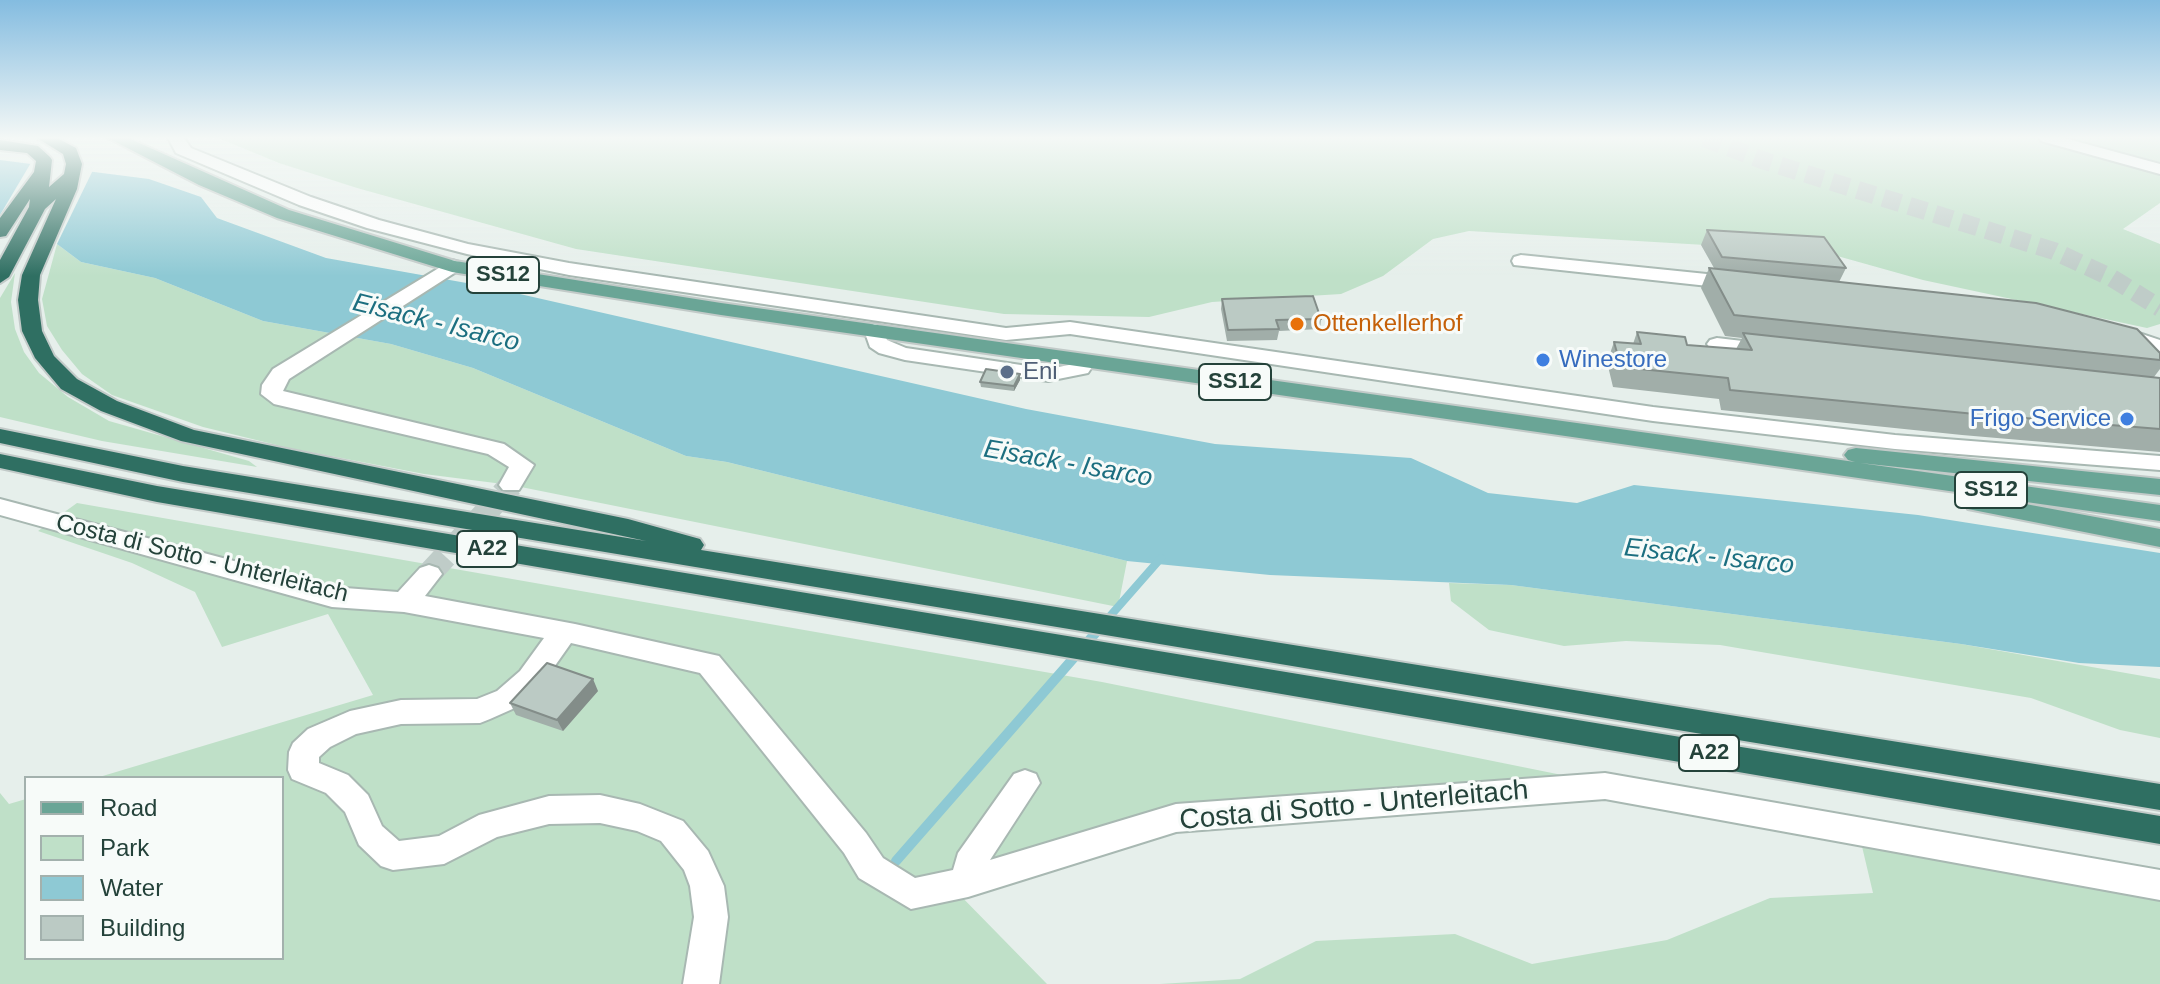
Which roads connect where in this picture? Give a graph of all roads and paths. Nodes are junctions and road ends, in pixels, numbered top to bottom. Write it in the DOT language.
graph roads {
  1 [pos="31,184"];
  2 [pos="40,184"];
  3 [pos="57,184"];
  4 [pos="70,184"];
  5 [pos="212,184"];
  6 [pos="267,184"];
  7 [pos="38,207"];
  8 [pos="0,232"];
  9 [pos="1521,261"];
  10 [pos="446,270"];
  11 [pos="3,272"];
  12 [pos="1754,284"];
  13 [pos="2095,325"];
  14 [pos="1717,344"];
  15 [pos="2160,347"];
  16 [pos="1796,353"];
  17 [pos="1596,434"];
  18 [pos="0,436"];
  19 [pos="0,461"];
  20 [pos="2160,463"];
  21 [pos="1823,466"];
  22 [pos="511,485"];
  23 [pos="2160,487"];
  24 [pos="0,507"];
  25 [pos="2160,513"];
  26 [pos="2160,538"];
  27 [pos="754,568"];
  28 [pos="429,574"];
  29 [pos="404,602"];
  30 [pos="564,632"];
  31 [pos="1025,783"];
  32 [pos="2160,797"];
  33 [pos="2160,830"];
  34 [pos="968,882"];
  35 [pos="2160,885"];
  36 [pos="701,984"];
  1 -- 8 [label="highway"];
  2 -- 7 [label="highway"];
  3 -- 7 [label="highway"];
  4 -- 27 [label="highway"];
  5 -- 10 [label="main road, SS12"];
  6 -- 20 [label="street"];
  7 -- 11 [label="highway"];
  9 -- 12 [label="street"];
  10 -- 17 [label="main road, SS12"];
  10 -- 22 [label="street"];
  13 -- 15 [label="street"];
  14 -- 16 [label="street"];
  17 -- 21 [label="main road, SS12"];
  17 -- 23 [label="main road"];
  18 -- 27 [label="highway, A22"];
  19 -- 33 [label="highway, A22"];
  21 -- 25 [label="main road, SS12"];
  21 -- 26 [label="main road"];
  24 -- 29 [label="street, Costa di Sotto - Unterleitach"];
  27 -- 32 [label="highway, A22"];
  28 -- 29 [label="street"];
  29 -- 30 [label="street, Costa di Sotto - Unterleitach"];
  30 -- 34 [label="street, Costa di Sotto - Unterleitach"];
  30 -- 36 [label="street"];
  31 -- 34 [label="street"];
  34 -- 35 [label="street, Costa di Sotto - Unterleitach"];
}
